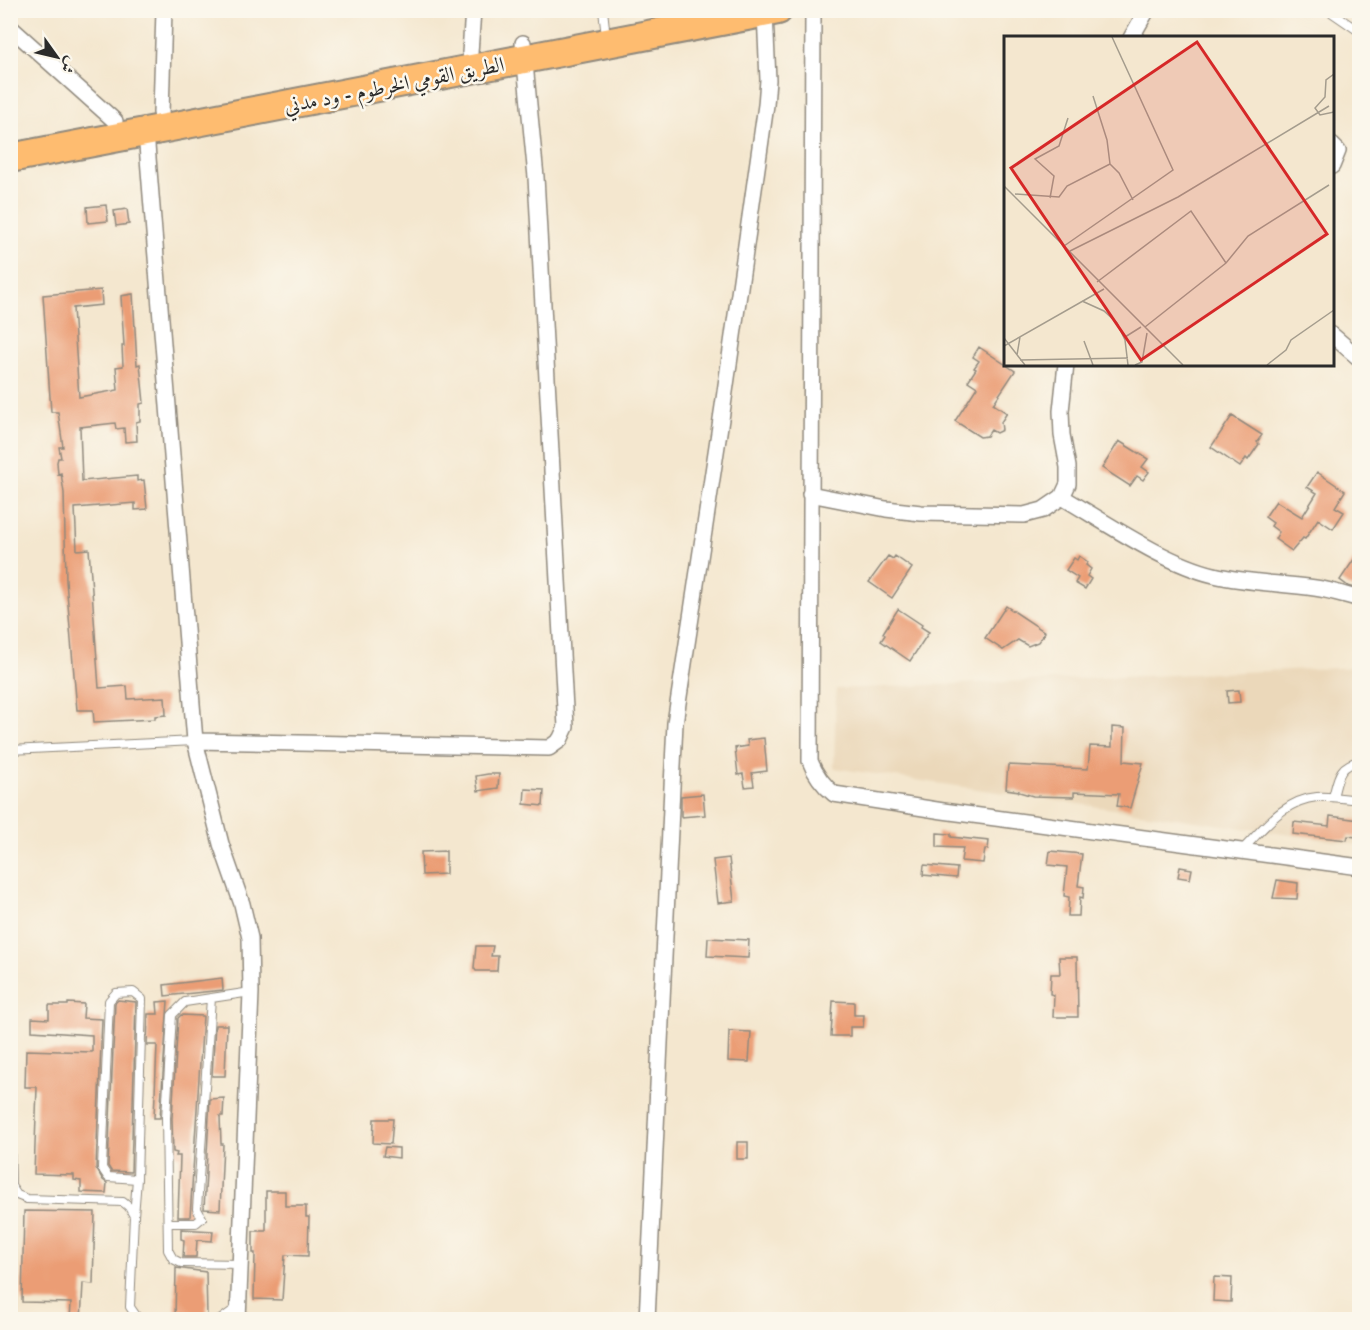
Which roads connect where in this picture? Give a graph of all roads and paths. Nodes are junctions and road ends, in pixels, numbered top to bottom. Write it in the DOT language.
graph roads {
  1 [pos="164,10"];
  2 [pos="473,10"];
  3 [pos="688,10"];
  4 [pos="813,10"];
  5 [pos="1147,10"];
  6 [pos="1328,10"];
  7 [pos="772,12"];
  8 [pos="721,16"];
  9 [pos="604,19"];
  10 [pos="10,27"];
  11 [pos="1359,32"];
  12 [pos="1132,36"];
  13 [pos="524,51"];
  14 [pos="470,54"];
  15 [pos="115,121"];
  16 [pos="153,123"];
  17 [pos="10,142"];
  18 [pos="1334,147"];
  19 [pos="10,158"];
  20 [pos="1334,161"];
  21 [pos="1334,337"];
  22 [pos="1359,359"];
  23 [pos="1066,366"];
  24 [pos="810,494"];
  25 [pos="1062,497"];
  26 [pos="1359,599"];
  27 [pos="195,741"];
  28 [pos="10,750"];
  29 [pos="1359,761"];
  30 [pos="1333,797"];
  31 [pos="1359,800"];
  32 [pos="1241,851"];
  33 [pos="1359,867"];
  34 [pos="251,992"];
  35 [pos="211,998"];
  36 [pos="10,1135"];
  37 [pos="137,1179"];
  38 [pos="11,1186"];
  39 [pos="10,1198"];
  40 [pos="134,1216"];
  41 [pos="168,1222"];
  42 [pos="241,1264"];
  43 [pos="239,1313"];
  44 [pos="143,1320"];
  45 [pos="220,1320"];
  46 [pos="647,1320"];
  1 -- 16 [label="street"];
  2 -- 14 [label="street"];
  3 -- 9 [label="highway, الطريق القومي الخرطوم - ود مدني"];
  4 -- 24 [label="street"];
  5 -- 12 [label="street"];
  6 -- 11 [label="lane"];
  7 -- 8 [label="highway, الطريق القومي الخرطوم - ود مدني"];
  7 -- 46 [label="street"];
  8 -- 13 [label="highway, الطريق القومي الخرطوم - ود مدني"];
  9 -- 13 [label="highway, الطريق القومي الخرطوم - ود مدني"];
  10 -- 15 [label="street"];
  13 -- 14 [label="highway, الطريق القومي الخرطوم - ود مدني"];
  13 -- 16 [label="highway, الطريق القومي الخرطوم - ود مدني"];
  13 -- 27 [label="street"];
  14 -- 16 [label="highway, الطريق القومي الخرطوم - ود مدني"];
  15 -- 16 [label="highway, الطريق القومي الخرطوم - ود مدني"];
  15 -- 17 [label="highway, الطريق القومي الخرطوم - ود مدني"];
  16 -- 19 [label="highway, الطريق القومي الخرطوم - ود مدني"];
  16 -- 27 [label="street"];
  18 -- 20 [label="street"];
  21 -- 22 [label="street"];
  23 -- 25 [label="street"];
  24 -- 25 [label="street"];
  24 -- 32 [label="street"];
  25 -- 26 [label="street"];
  27 -- 28 [label="lane"];
  27 -- 34 [label="street"];
  29 -- 30 [label="lane"];
  30 -- 31 [label="lane"];
  30 -- 32 [label="lane"];
  32 -- 33 [label="street"];
  34 -- 35 [label="lane"];
  34 -- 42 [label="street"];
  35 -- 41 [label="lane"];
  35 -- 41 [label="lane"];
  36 -- 38 [label="lane"];
  37 -- 37 [label="lane"];
  37 -- 40 [label="lane"];
  38 -- 39 [label="lane"];
  38 -- 40 [label="lane"];
  40 -- 44 [label="lane"];
  41 -- 42 [label="lane"];
  42 -- 43 [label="street"];
  43 -- 45 [label="lane"];
}
